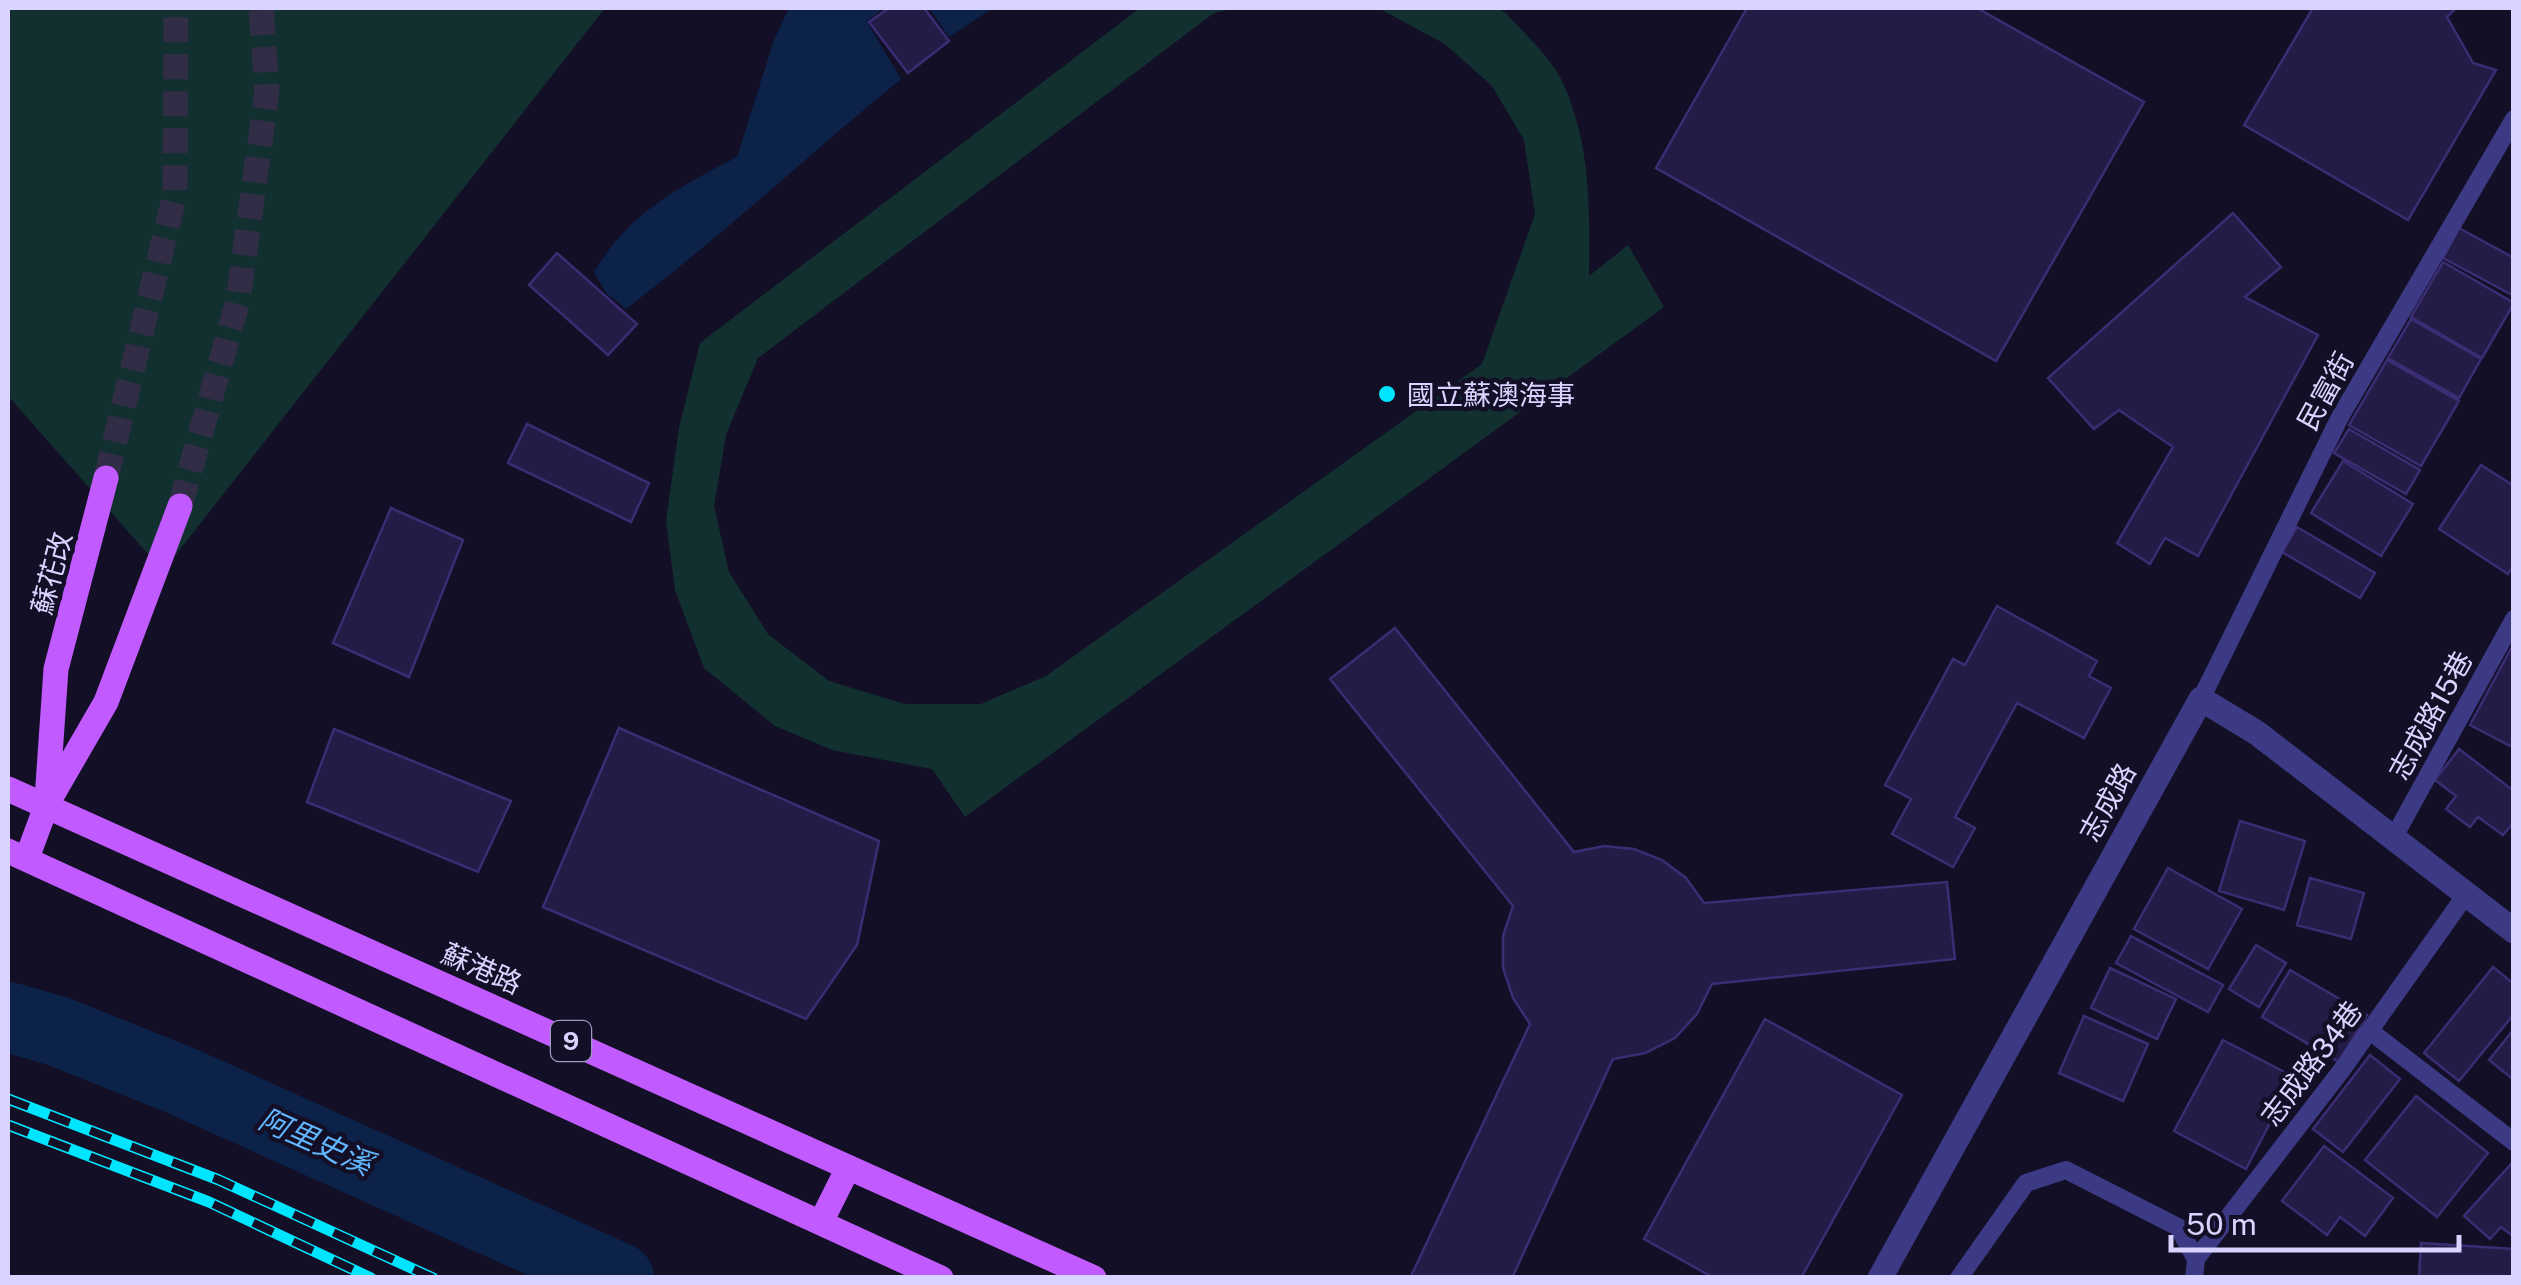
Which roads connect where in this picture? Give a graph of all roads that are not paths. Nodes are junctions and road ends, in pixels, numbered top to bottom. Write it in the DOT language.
graph roads {
  1 [pos="2514,119"];
  2 [pos="106,478"];
  3 [pos="180,506"];
  4 [pos="2514,620"];
  5 [pos="2201,699"];
  6 [pos="8,789"];
  7 [pos="47,804"];
  8 [pos="2394,837"];
  9 [pos="17,854"];
  10 [pos="2465,896"];
  11 [pos="2514,931"];
  12 [pos="2370,1031"];
  13 [pos="2514,1142"];
  14 [pos="848,1168"];
  15 [pos="821,1222"];
  16 [pos="2195,1268"];
  17 [pos="941,1278"];
  18 [pos="1094,1278"];
  19 [pos="1880,1278"];
  20 [pos="1959,1278"];
  1 -- 5 [label="lane, 民富街"];
  2 -- 7 [label="main road, 蘇花改 / 9"];
  3 -- 7 [label="main road, 蘇花改 / 9"];
  4 -- 8 [label="lane, 志成路15巷"];
  5 -- 8 [label="street"];
  5 -- 19 [label="street, 志成路"];
  6 -- 7 [label="main road, 蘇港路"];
  7 -- 9 [label="main road, 蘇花改 / 9"];
  7 -- 14 [label="main road, 蘇港路 / 9"];
  8 -- 10 [label="street"];
  9 -- 15 [label="main road, 9"];
  10 -- 11 [label="street"];
  10 -- 12 [label="lane, 志成路34巷"];
  12 -- 13 [label="lane"];
  12 -- 16 [label="lane, 志成路34巷"];
  14 -- 15 [label="main road"];
  14 -- 18 [label="main road, 蘇港路 / 9"];
  15 -- 17 [label="main road, 9"];
  16 -- 20 [label="lane"];
}
